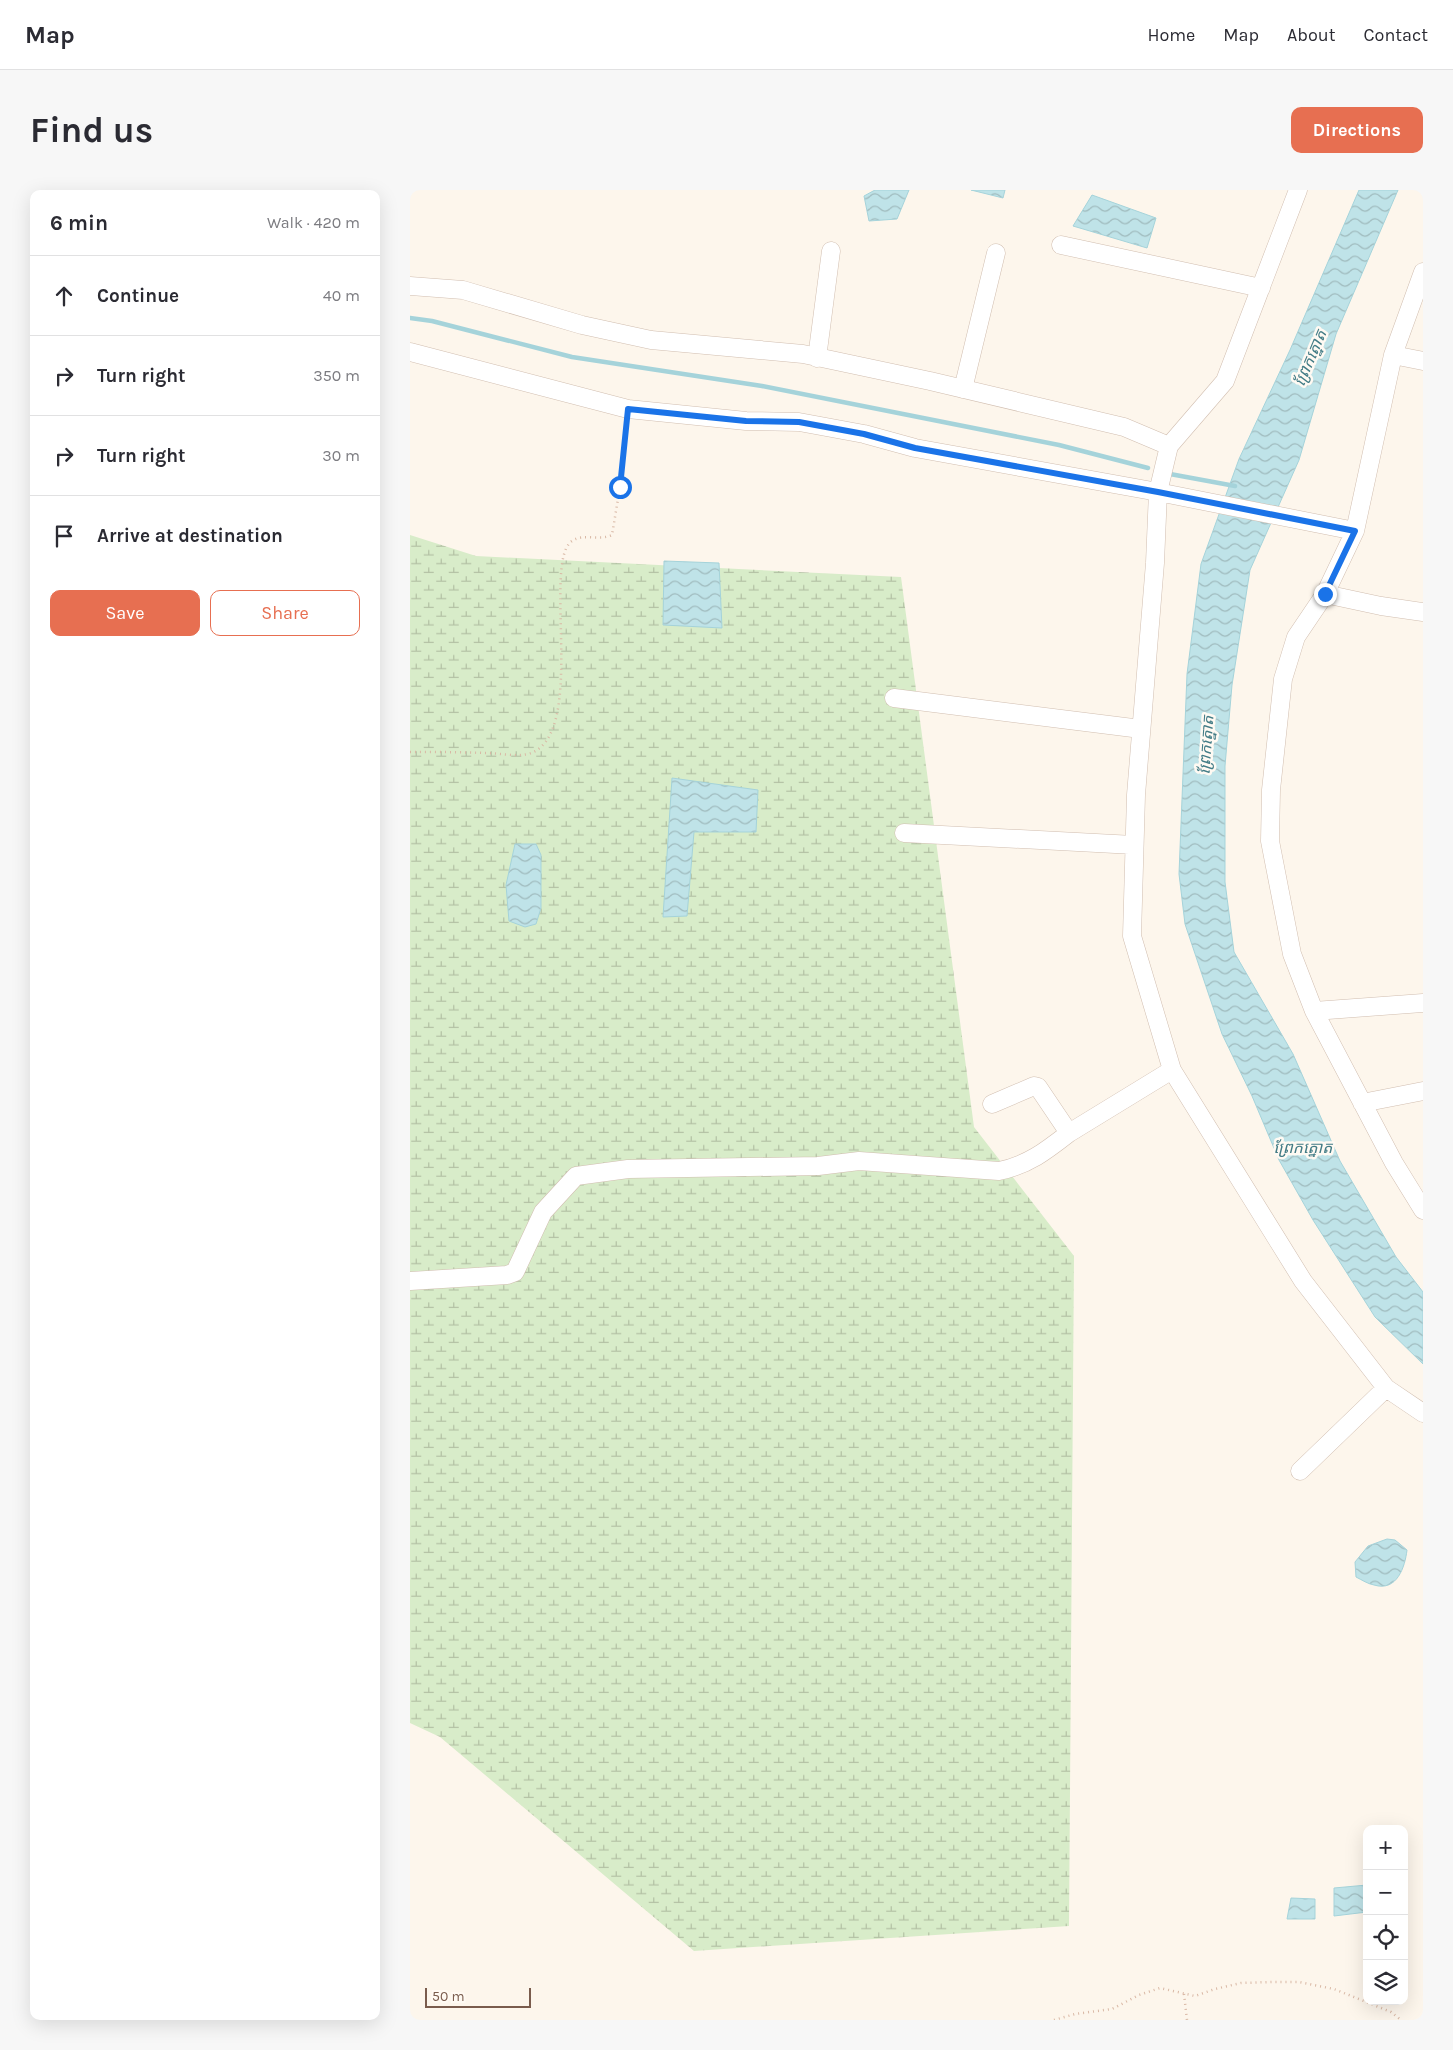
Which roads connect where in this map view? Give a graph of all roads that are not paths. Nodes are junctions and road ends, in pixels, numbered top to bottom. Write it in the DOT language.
graph roads {
  1 [pos="1298,190"];
  2 [pos="1061,245"];
  3 [pos="831,251"];
  4 [pos="996,253"];
  5 [pos="1423,272"];
  6 [pos="410,286"];
  7 [pos="1261,288"];
  8 [pos="410,352"];
  9 [pos="1393,355"];
  10 [pos="818,358"];
  11 [pos="1423,361"];
  12 [pos="964,389"];
  13 [pos="1169,446"];
  14 [pos="1158,492"];
  15 [pos="1355,531"];
  16 [pos="1325,594"];
  17 [pos="1423,612"];
  18 [pos="894,698"];
  19 [pos="1141,729"];
  20 [pos="904,833"];
  21 [pos="1134,845"];
  22 [pos="1423,1003"];
  23 [pos="1314,1011"];
  24 [pos="1172,1070"];
  25 [pos="1423,1091"];
  26 [pos="1362,1103"];
  27 [pos="992,1104"];
  28 [pos="1068,1133"];
  29 [pos="1423,1210"];
  30 [pos="410,1281"];
  31 [pos="1386,1388"];
  32 [pos="1423,1414"];
  33 [pos="1300,1472"];
  1 -- 7 [label="street"];
  2 -- 7 [label="street"];
  3 -- 10 [label="street"];
  4 -- 12 [label="street"];
  5 -- 9 [label="street"];
  6 -- 10 [label="street"];
  7 -- 13 [label="street"];
  8 -- 14 [label="street"];
  9 -- 11 [label="street"];
  9 -- 15 [label="street"];
  10 -- 12 [label="street"];
  12 -- 13 [label="street"];
  13 -- 14 [label="street"];
  14 -- 15 [label="street"];
  14 -- 19 [label="street"];
  15 -- 16 [label="street"];
  16 -- 17 [label="street"];
  16 -- 23 [label="street"];
  18 -- 19 [label="street"];
  19 -- 21 [label="street"];
  20 -- 21 [label="street"];
  21 -- 24 [label="street"];
  22 -- 23 [label="street"];
  23 -- 26 [label="street"];
  24 -- 28 [label="street"];
  24 -- 31 [label="street"];
  25 -- 26 [label="street"];
  26 -- 29 [label="street"];
  27 -- 28 [label="street"];
  28 -- 30 [label="street"];
  31 -- 32 [label="street"];
  31 -- 33 [label="street"];
}
